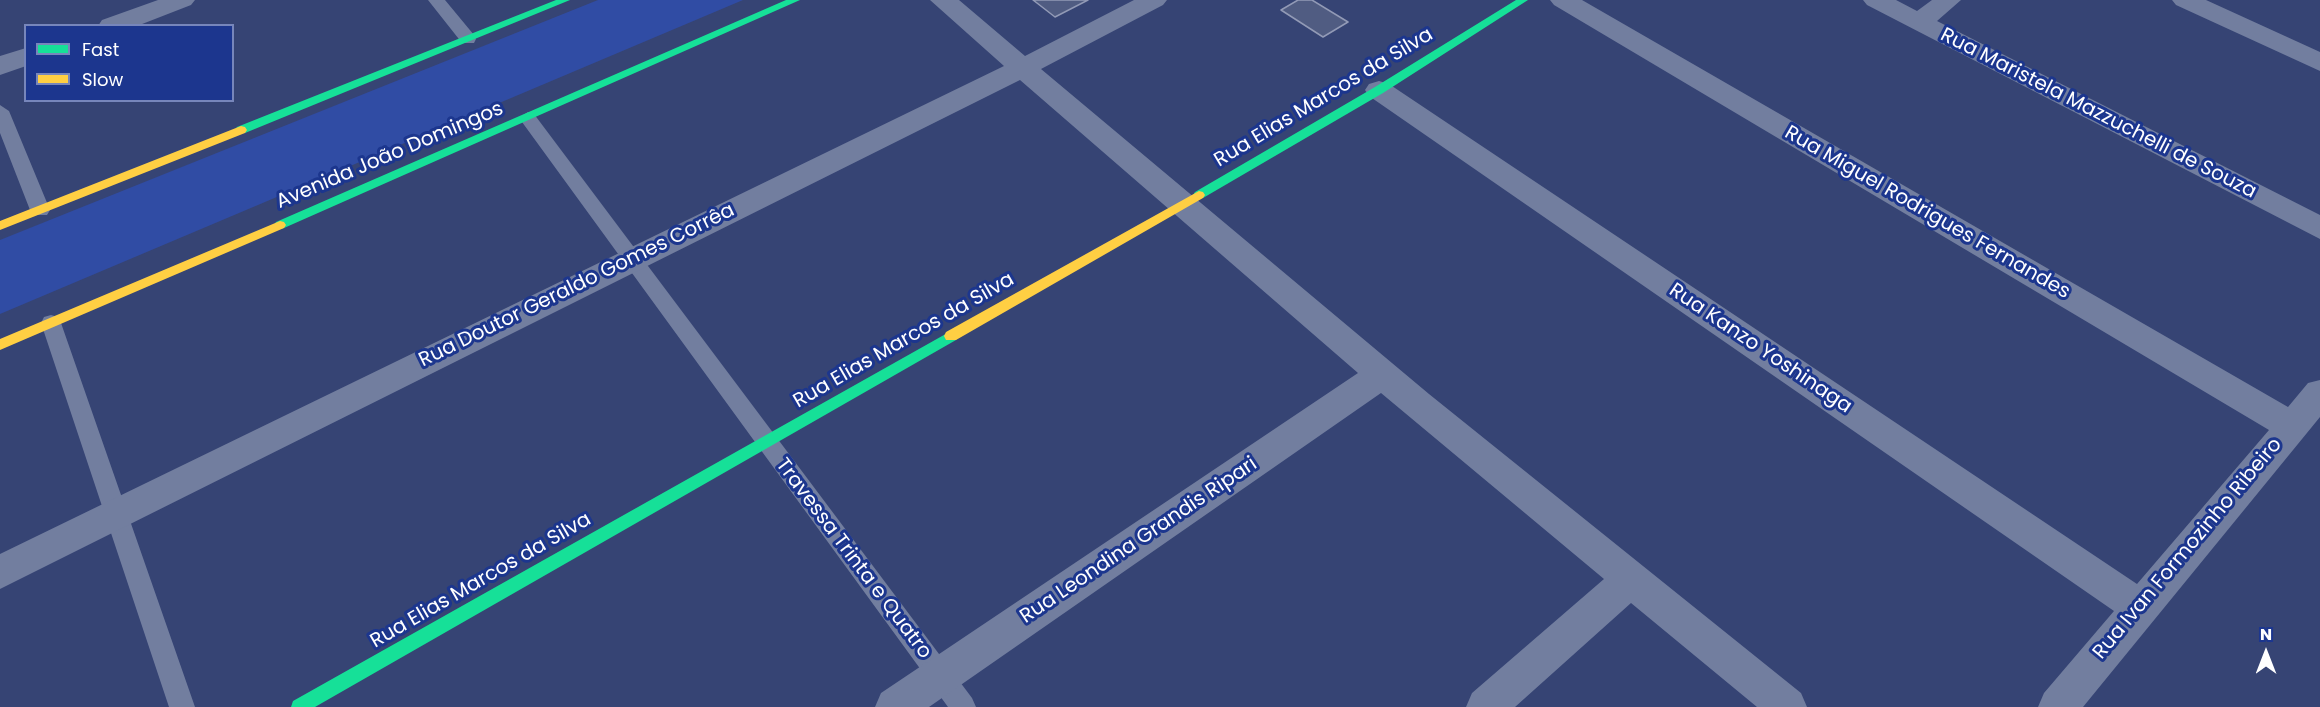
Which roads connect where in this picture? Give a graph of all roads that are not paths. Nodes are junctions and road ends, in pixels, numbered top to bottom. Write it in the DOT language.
graph roads {
  1 [pos="182,0"];
  2 [pos="436,0"];
  3 [pos="565,0"];
  4 [pos="795,0"];
  5 [pos="943,0"];
  6 [pos="1154,0"];
  7 [pos="1523,0"];
  8 [pos="1563,0"];
  9 [pos="1876,0"];
  10 [pos="1948,0"];
  11 [pos="2185,0"];
  12 [pos="1919,22"];
  13 [pos="116,24"];
  14 [pos="468,39"];
  15 [pos="24,58"];
  16 [pos="2320,62"];
  17 [pos="0,66"];
  18 [pos="1022,68"];
  19 [pos="1379,90"];
  20 [pos="0,111"];
  21 [pos="528,118"];
  22 [pos="1183,204"];
  23 [pos="40,210"];
  24 [pos="0,226"];
  25 [pos="2320,228"];
  26 [pos="630,259"];
  27 [pos="51,323"];
  28 [pos="0,345"];
  29 [pos="1382,374"];
  30 [pos="2320,393"];
  31 [pos="2291,426"];
  32 [pos="766,442"];
  33 [pos="118,514"];
  34 [pos="0,572"];
  35 [pos="1630,579"];
  36 [pos="2140,607"];
  37 [pos="940,676"];
  38 [pos="182,707"];
  39 [pos="299,707"];
  40 [pos="895,707"];
  41 [pos="963,707"];
  42 [pos="1486,707"];
  43 [pos="1787,707"];
  44 [pos="2058,707"];
  1 -- 13 [label="street"];
  2 -- 14 [label="lane"];
  3 -- 14 [label="street"];
  4 -- 21 [label="street, Avenida João Domingos"];
  5 -- 18 [label="street"];
  6 -- 18 [label="street, Rua Doutor Geraldo Gomes Corrêa"];
  7 -- 19 [label="street, Rua Elias Marcos da Silva"];
  8 -- 31 [label="street, Rua Miguel Rodrigues Fernandes"];
  9 -- 12 [label="street, Rua Maristela Mazzuchelli de Souza"];
  10 -- 12 [label="street"];
  11 -- 16 [label="street"];
  12 -- 25 [label="street, Rua Maristela Mazzuchelli de Souza"];
  14 -- 23 [label="street"];
  15 -- 17 [label="street"];
  18 -- 22 [label="street"];
  18 -- 26 [label="street, Rua Doutor Geraldo Gomes Corrêa"];
  19 -- 22 [label="street, Rua Elias Marcos da Silva"];
  19 -- 36 [label="street, Rua Kanzo Yoshinaga"];
  20 -- 23 [label="lane"];
  21 -- 26 [label="lane, Travessa Trinta e Quatro"];
  21 -- 27 [label="street, Avenida João Domingos"];
  22 -- 29 [label="street"];
  22 -- 32 [label="street, Rua Elias Marcos da Silva"];
  23 -- 24 [label="street"];
  26 -- 32 [label="lane, Travessa Trinta e Quatro"];
  26 -- 33 [label="street, Rua Doutor Geraldo Gomes Corrêa"];
  27 -- 28 [label="street, Avenida João Domingos"];
  27 -- 33 [label="lane"];
  29 -- 35 [label="street"];
  29 -- 37 [label="street, Rua Leondina Grandis Ripari"];
  30 -- 31 [label="street, Rua Ivan Formozinho Ribeiro"];
  31 -- 36 [label="street, Rua Ivan Formozinho Ribeiro"];
  32 -- 37 [label="lane, Travessa Trinta e Quatro"];
  32 -- 39 [label="street, Rua Elias Marcos da Silva"];
  33 -- 34 [label="street, Rua Doutor Geraldo Gomes Corrêa"];
  33 -- 38 [label="lane"];
  35 -- 42 [label="street"];
  35 -- 43 [label="street"];
  36 -- 44 [label="street, Rua Ivan Formozinho Ribeiro"];
  37 -- 40 [label="street, Rua Leondina Grandis Ripari"];
  37 -- 41 [label="lane, Travessa Trinta e Quatro"];
}
